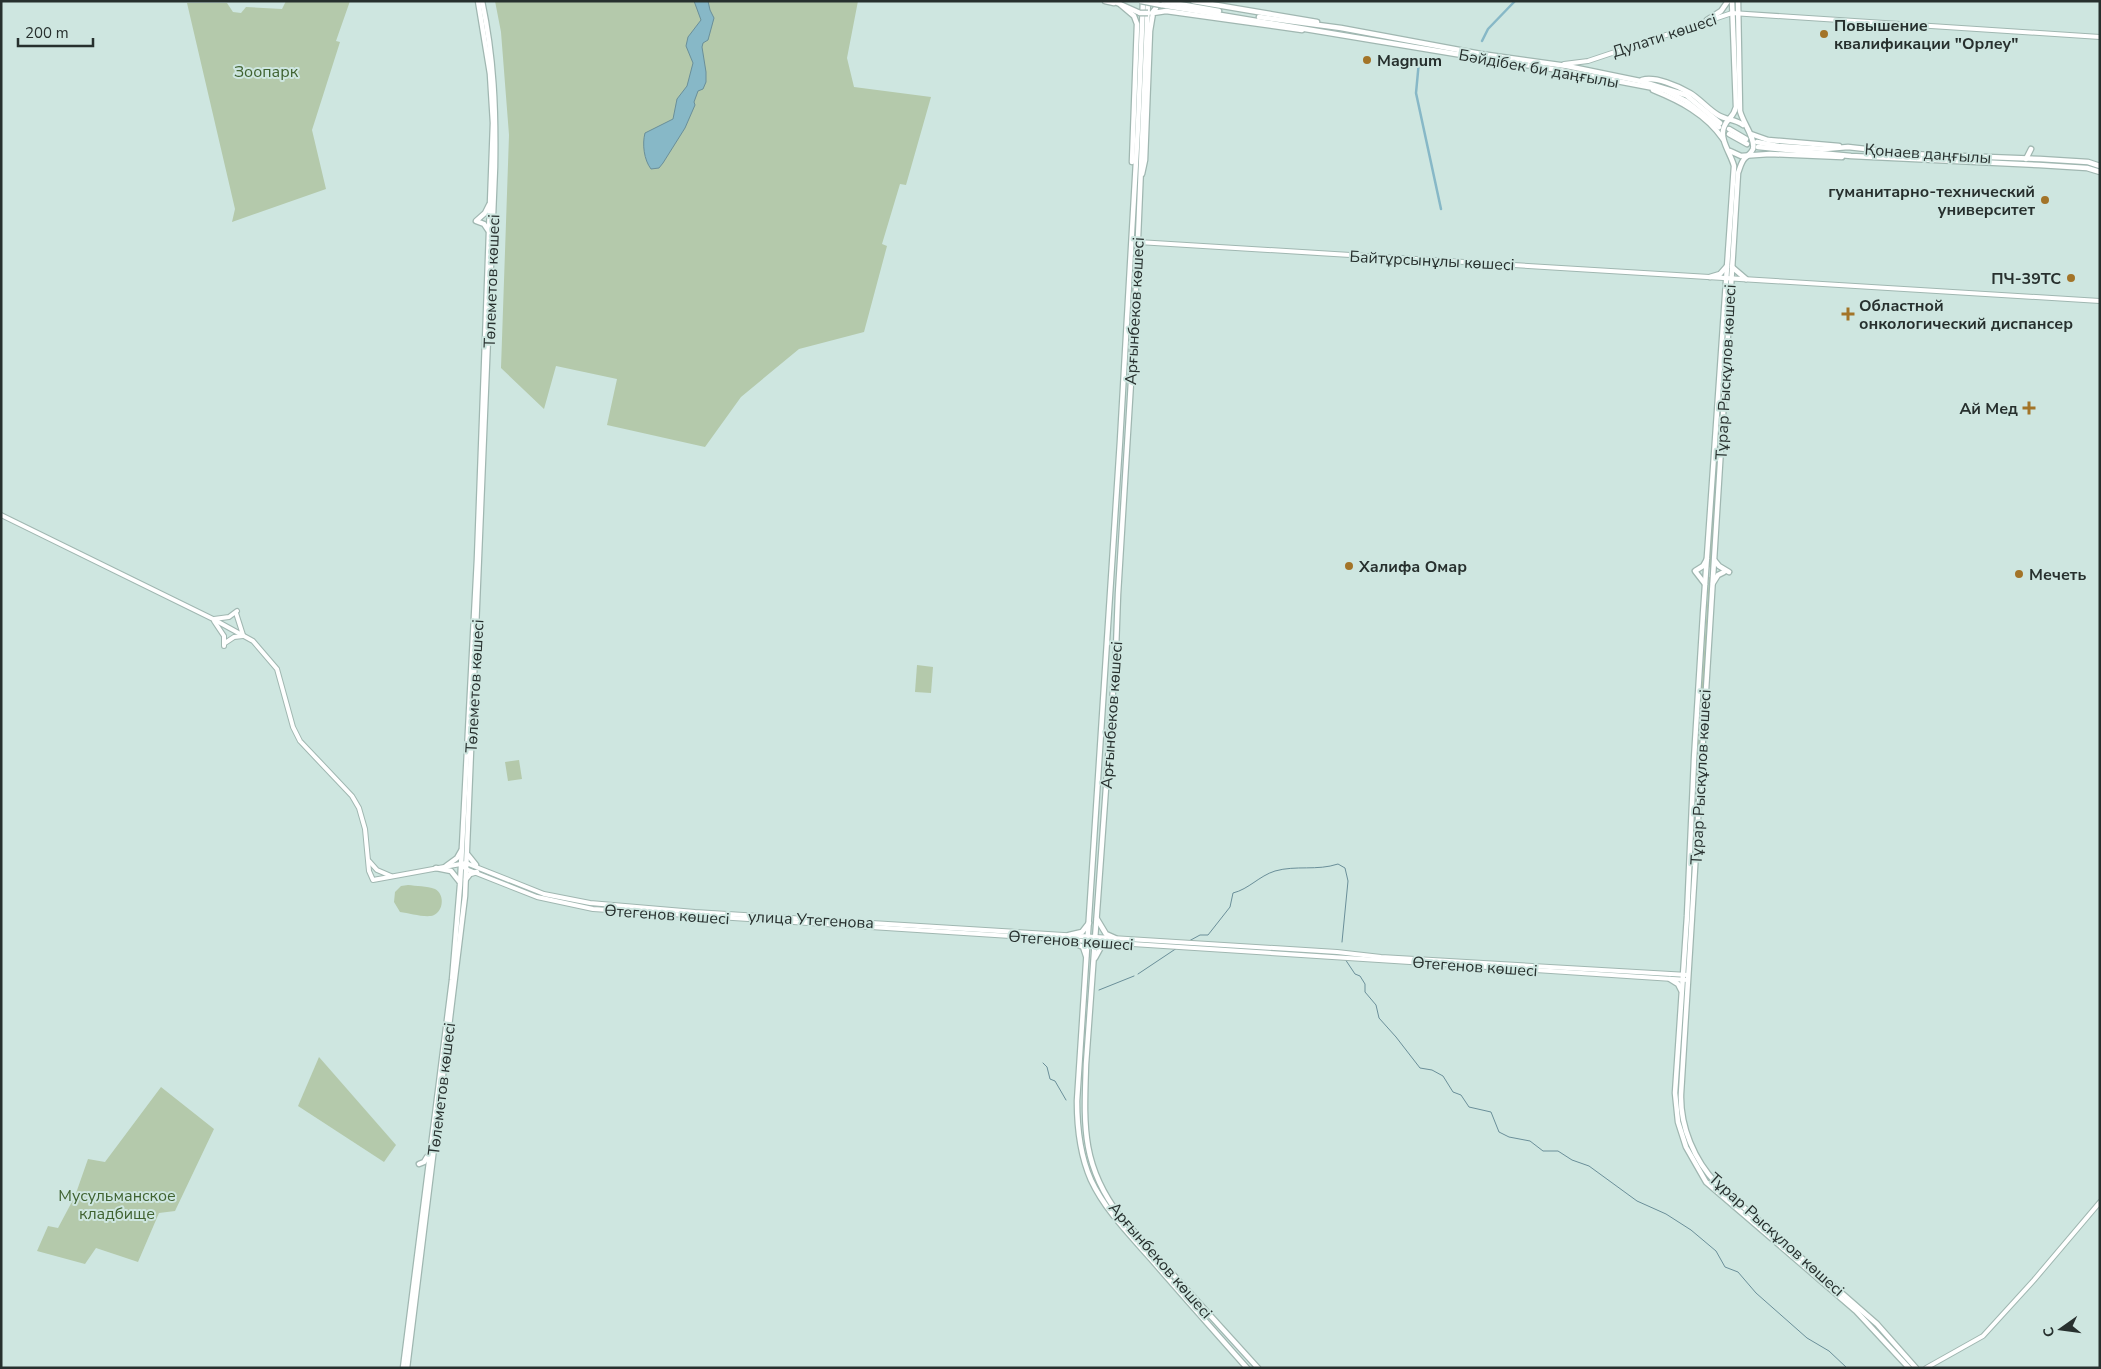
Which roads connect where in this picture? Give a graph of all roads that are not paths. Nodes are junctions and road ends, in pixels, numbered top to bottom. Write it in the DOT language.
graph roads {
  1 [pos="478,1"];
  2 [pos="482,1"];
  3 [pos="1105,1"];
  4 [pos="1142,1"];
  5 [pos="1148,1"];
  6 [pos="1193,1"];
  7 [pos="1728,1"];
  8 [pos="1732,1"];
  9 [pos="1738,1"];
  10 [pos="1114,2"];
  11 [pos="1160,2"];
  12 [pos="1121,5"];
  13 [pos="1151,13"];
  14 [pos="1735,13"];
  15 [pos="1708,20"];
  16 [pos="1320,28"];
  17 [pos="2100,37"];
  18 [pos="1588,61"];
  19 [pos="1559,65"];
  20 [pos="1586,71"];
  21 [pos="1641,83"];
  22 [pos="1728,120"];
  23 [pos="1719,125"];
  24 [pos="1744,126"];
  25 [pos="1729,132"];
  26 [pos="1750,133"];
  27 [pos="1724,140"];
  28 [pos="1747,142"];
  29 [pos="1848,148"];
  30 [pos="2031,148"];
  31 [pos="1730,151"];
  32 [pos="1748,155"];
  33 [pos="1851,156"];
  34 [pos="2026,159"];
  35 [pos="2100,166"];
  36 [pos="2100,172"];
  37 [pos="1134,176"];
  38 [pos="1140,178"];
  39 [pos="490,203"];
  40 [pos="489,232"];
  41 [pos="1138,242"];
  42 [pos="1730,266"];
  43 [pos="1710,277"];
  44 [pos="1728,278"];
  45 [pos="1746,279"];
  46 [pos="2100,301"];
  47 [pos="1722,391"];
  48 [pos="484,422"];
  49 [pos="1,515"];
  50 [pos="1708,557"];
  51 [pos="1714,559"];
  52 [pos="1706,585"];
  53 [pos="1712,587"];
  54 [pos="212,619"];
  55 [pos="244,636"];
  56 [pos="464,851"];
  57 [pos="368,859"];
  58 [pos="463,863"];
  59 [pos="446,866"];
  60 [pos="476,866"];
  61 [pos="436,868"];
  62 [pos="466,869"];
  63 [pos="477,872"];
  64 [pos="392,876"];
  65 [pos="466,880"];
  66 [pos="460,884"];
  67 [pos="1691,896"];
  68 [pos="681,915"];
  69 [pos="731,917"];
  70 [pos="1093,917"];
  71 [pos="676,918"];
  72 [pos="846,924"];
  73 [pos="894,929"];
  74 [pos="899,933"];
  75 [pos="1069,937"];
  76 [pos="1115,938"];
  77 [pos="1092,939"];
  78 [pos="1107,942"];
  79 [pos="1176,942"];
  80 [pos="1305,952"];
  81 [pos="1094,960"];
  82 [pos="1088,963"];
  83 [pos="1686,978"];
  84 [pos="1670,979"];
  85 [pos="1682,993"];
  86 [pos="1085,1043"];
  87 [pos="1678,1054"];
  88 [pos="1683,1054"];
  89 [pos="431,1141"];
  90 [pos="1704,1167"];
  91 [pos="1699,1170"];
  92 [pos="426,1179"];
  93 [pos="2100,1202"];
  94 [pos="1115,1213"];
  95 [pos="1204,1310"];
  96 [pos="1199,1314"];
  97 [pos="1875,1326"];
  98 [pos="403,1368"];
  99 [pos="408,1368"];
  100 [pos="1248,1368"];
  101 [pos="1258,1368"];
  102 [pos="1909,1368"];
  103 [pos="1916,1368"];
  104 [pos="1926,1368"];
  1 -- 39 [label="main road, Төлеметов көшесі"];
  2 -- 48 [label="main road, Төлеметов көшесі"];
  3 -- 10 [label="main road"];
  4 -- 11 [label="main road, Бәйдібек би даңғылы, bridge"];
  4 -- 37 [label="main road, Арғынбеков көшесі"];
  5 -- 38 [label="main road, Арғынбеков көшесі"];
  6 -- 16 [label="main road"];
  7 -- 15 [label="main road"];
  8 -- 14 [label="main road"];
  9 -- 14 [label="main road"];
  10 -- 12 [label="main road"];
  11 -- 13 [label="main road"];
  11 -- 16 [label="main road, Бәйдібек би даңғылы"];
  12 -- 13 [label="main road, bridge"];
  12 -- 37 [label="main road"];
  13 -- 16 [label="main road"];
  13 -- 38 [label="main road"];
  14 -- 15 [label="main road, Дулати көшесі"];
  14 -- 17 [label="main road, Дулати көшесі"];
  14 -- 22 [label="main road"];
  14 -- 24 [label="main road"];
  15 -- 18 [label="main road, Дулати көшесі"];
  16 -- 19 [label="main road, Бәйдібек би даңғылы"];
  16 -- 21 [label="main road, Бәйдібек би даңғылы"];
  18 -- 19 [label="main road, Дулати көшесі"];
  18 -- 20 [label="main road"];
  19 -- 20 [label="main road, Бәйдібек би даңғылы"];
  20 -- 21 [label="main road, Бәйдібек би даңғылы"];
  21 -- 22 [label="main road"];
  21 -- 23 [label="main road, Бәйдібек би даңғылы"];
  21 -- 27 [label="main road"];
  22 -- 24 [label="main road"];
  22 -- 27 [label="main road"];
  24 -- 26 [label="main road"];
  25 -- 28 [label="main road"];
  26 -- 29 [label="main road"];
  26 -- 32 [label="main road, Тұрар Рыскұлов көшесі"];
  27 -- 31 [label="main road"];
  29 -- 33 [label="main road, Қонаев даңғылы"];
  29 -- 34 [label="main road, Қонаев даңғылы"];
  30 -- 34 [label="main road"];
  31 -- 32 [label="main road"];
  31 -- 42 [label="main road"];
  32 -- 33 [label="main road"];
  32 -- 42 [label="main road, Тұрар Рыскұлов көшесі"];
  33 -- 36 [label="main road"];
  34 -- 35 [label="main road, Қонаев даңғылы"];
  37 -- 70 [label="main road, Арғынбеков көшесі"];
  38 -- 41 [label="main road, Арғынбеков көшесі"];
  39 -- 40 [label="main road, Төлеметов көшесі"];
  39 -- 40 [label="main road"];
  40 -- 48 [label="main road, Төлеметов көшесі"];
  41 -- 43 [label="main road, Байтұрсынұлы көшесі"];
  41 -- 70 [label="main road, Арғынбеков көшесі"];
  42 -- 43 [label="main road"];
  42 -- 44 [label="main road, Тұрар Рыскұлов көшесі"];
  42 -- 45 [label="main road"];
  43 -- 44 [label="main road, Байтұрсынұлы көшесі"];
  44 -- 45 [label="main road, Байтұрсынұлы көшесі"];
  44 -- 47 [label="main road, Тұрар Рыскұлов көшесі"];
  45 -- 46 [label="main road, Байтұрсынұлы көшесі"];
  47 -- 50 [label="main road, Тұрар Рыскұлов көшесі"];
  47 -- 51 [label="main road, Тұрар Рыскұлов көшесі"];
  48 -- 56 [label="main road, Төлеметов көшесі"];
  49 -- 54 [label="main road"];
  50 -- 52 [label="main road, Тұрар Рыскұлов көшесі"];
  50 -- 52 [label="main road"];
  51 -- 53 [label="main road, Тұрар Рыскұлов көшесі"];
  51 -- 53 [label="main road"];
  52 -- 67 [label="main road, Тұрар Рыскұлов көшесі"];
  53 -- 67 [label="main road, Тұрар Рыскұлов көшесі"];
  54 -- 55 [label="main road"];
  54 -- 55 [label="main road"];
  54 -- 55 [label="main road"];
  55 -- 57 [label="main road"];
  56 -- 58 [label="main road, Төлеметов көшесі"];
  56 -- 59 [label="main road"];
  56 -- 60 [label="main road"];
  57 -- 64 [label="main road"];
  57 -- 64 [label="main road"];
  58 -- 59 [label="main road"];
  58 -- 60 [label="main road, улица Утегенова"];
  58 -- 62 [label="main road, Төлеметов көшесі"];
  58 -- 66 [label="main road, Төлеметов көшесі"];
  59 -- 61 [label="main road"];
  60 -- 69 [label="main road, улица Утегенова"];
  61 -- 64 [label="main road"];
  61 -- 66 [label="main road"];
  62 -- 63 [label="main road, Өтегенов көшесі"];
  62 -- 65 [label="main road, Төлеметов көшесі"];
  63 -- 65 [label="main road"];
  63 -- 68 [label="main road, Өтегенов көшесі"];
  65 -- 99 [label="main road, Төлеметов көшесі"];
  66 -- 89 [label="main road, Төлеметов көшесі"];
  67 -- 83 [label="main road, Тұрар Рыскұлов көшесі"];
  68 -- 69 [label="main road, Өтегенов көшесі"];
  68 -- 71 [label="main road"];
  69 -- 72 [label="main road, улица Утегенова"];
  69 -- 72 [label="main road, Өтегенов көшесі"];
  70 -- 75 [label="main road"];
  70 -- 76 [label="main road"];
  70 -- 77 [label="main road, Арғынбеков көшесі"];
  72 -- 73 [label="main road, Өтегенов көшесі"];
  72 -- 75 [label="main road, улица Утегенова"];
  73 -- 74 [label="main road"];
  73 -- 75 [label="main road, Өтегенов көшесі"];
  75 -- 77 [label="main road, улица Утегенова"];
  75 -- 82 [label="main road"];
  76 -- 77 [label="main road, улица Утегенова"];
  76 -- 79 [label="main road, улица Утегенова"];
  77 -- 78 [label="main road, Өтегенов көшесі"];
  77 -- 81 [label="main road, Арғынбеков көшесі"];
  77 -- 82 [label="main road, Арғынбеков көшесі"];
  78 -- 80 [label="main road, Өтегенов көшесі"];
  78 -- 81 [label="main road"];
  79 -- 80 [label="main road, Өтегенов көшесі"];
  80 -- 83 [label="main road, Өтегенов көшесі"];
  80 -- 84 [label="main road, Өтегенов көшесі"];
  81 -- 86 [label="main road, Арғынбеков көшесі"];
  82 -- 86 [label="main road, Арғынбеков көшесі"];
  83 -- 84 [label="main road, Өтегенов көшесі"];
  83 -- 85 [label="main road, Тұрар Рыскұлов көшесі"];
  83 -- 88 [label="main road, Тұрар Рыскұлов көшесі"];
  84 -- 85 [label="main road"];
  85 -- 87 [label="main road, Тұрар Рыскұлов көшесі"];
  86 -- 94 [label="main road, Арғынбеков көшесі"];
  87 -- 88 [label="main road"];
  87 -- 91 [label="main road, Тұрар Рыскұлов көшесі"];
  88 -- 90 [label="main road, Тұрар Рыскұлов көшесі"];
  89 -- 92 [label="main road, Төлеметов көшесі"];
  89 -- 92 [label="main road"];
  90 -- 91 [label="main road"];
  90 -- 97 [label="main road, Тұрар Рыскұлов көшесі"];
  91 -- 97 [label="main road, Тұрар Рыскұлов көшесі"];
  92 -- 98 [label="main road, Төлеметов көшесі"];
  93 -- 104 [label="main road"];
  94 -- 95 [label="main road, Арғынбеков көшесі"];
  94 -- 96 [label="main road, Арғынбеков көшесі"];
  95 -- 96 [label="main road"];
  95 -- 101 [label="main road, Арғынбеков көшесі"];
  96 -- 100 [label="main road, Арғынбеков көшесі"];
  97 -- 102 [label="main road, Тұрар Рыскұлов көшесі"];
  97 -- 103 [label="main road, Тұрар Рыскұлов көшесі"];
}
